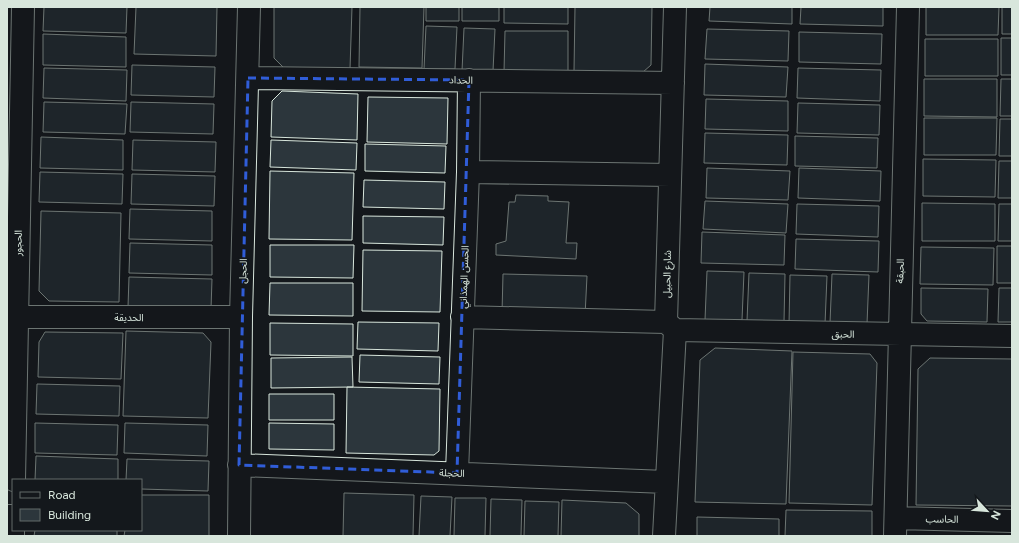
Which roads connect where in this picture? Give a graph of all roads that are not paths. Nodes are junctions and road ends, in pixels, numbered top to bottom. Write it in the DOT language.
graph roads {
  1 [pos="23,7"];
  2 [pos="249,7"];
  3 [pos="675,7"];
  4 [pos="908,7"];
  5 [pos="248,78"];
  6 [pos="469,80"];
  7 [pos="673,83"];
  8 [pos="468,172"];
  9 [pos="670,175"];
  10 [pos="16,317"];
  11 [pos="241,317"];
  12 [pos="462,317"];
  13 [pos="671,326"];
  14 [pos="899,335"];
  15 [pos="1012,336"];
  16 [pos="12,345"];
  17 [pos="239,465"];
  18 [pos="457,473"];
  19 [pos="14,479"];
  20 [pos="666,482"];
  21 [pos="1012,521"];
  22 [pos="896,527"];
  23 [pos="239,536"];
  24 [pos="664,536"];
  1 -- 10 [label="street, الحجور"];
  2 -- 5 [label="street, الحجل"];
  3 -- 7 [label="street, شارع الحبيل"];
  4 -- 14 [label="street, الحبقة"];
  5 -- 6 [label="street, الحداد"];
  5 -- 11 [label="street, الحجل"];
  6 -- 7 [label="street, الحداد"];
  6 -- 8 [label="street, الحسن الهمذاني"];
  7 -- 9 [label="street, شارع الحبيل"];
  8 -- 9 [label="street"];
  8 -- 12 [label="street, الحسن الهمذاني"];
  9 -- 13 [label="street, شارع الحبيل"];
  10 -- 11 [label="street, الحديقة"];
  10 -- 16 [label="street, الحجور"];
  11 -- 17 [label="street, الحجل"];
  12 -- 13 [label="street, الحبق"];
  12 -- 18 [label="street, الحسن الهمذاني"];
  13 -- 14 [label="street, الحبق"];
  13 -- 20 [label="street, شارع الحبيل"];
  14 -- 15 [label="street, الحبق"];
  14 -- 22 [label="street, الحبقة"];
  16 -- 19 [label="street, الحجور"];
  17 -- 18 [label="street, الحجلة"];
  17 -- 23 [label="street, الحجل"];
  18 -- 20 [label="street, الحجلة"];
  20 -- 24 [label="street, شارع الحبيل"];
  21 -- 22 [label="street, الحاسب"];
}
